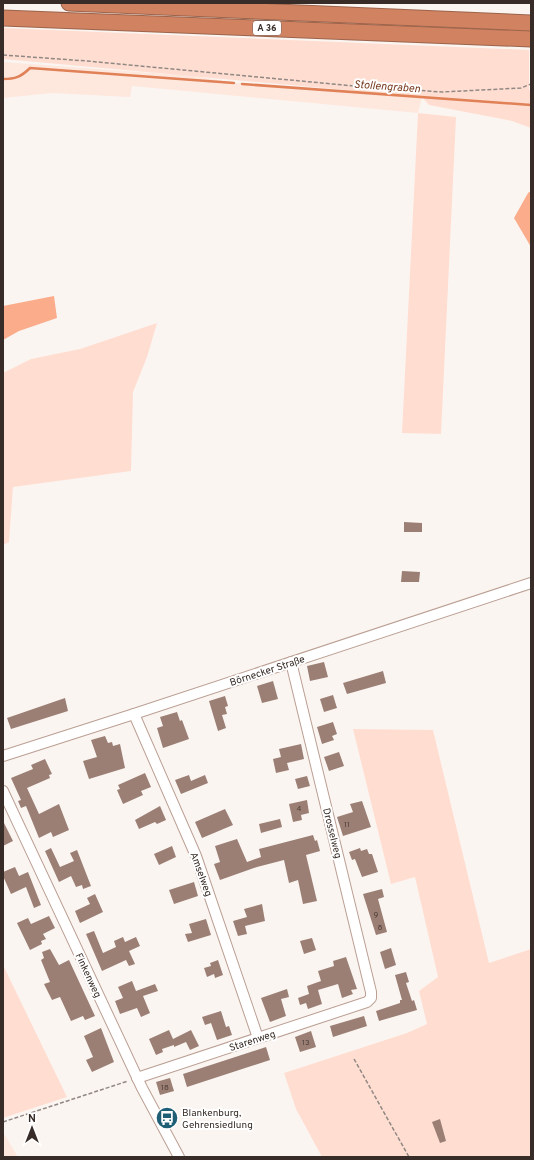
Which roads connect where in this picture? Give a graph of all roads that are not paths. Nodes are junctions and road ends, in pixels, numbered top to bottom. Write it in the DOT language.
graph roads {
  1 [pos="69,3"];
  2 [pos="3,18"];
  3 [pos="531,24"];
  4 [pos="531,39"];
  5 [pos="531,583"];
  6 [pos="291,662"];
  7 [pos="134,714"];
  8 [pos="3,756"];
  9 [pos="3,792"];
  10 [pos="367,1002"];
  11 [pos="258,1038"];
  12 [pos="137,1078"];
  13 [pos="179,1157"];
  1 -- 3 [label="highway, A 36"];
  2 -- 4 [label="highway, A 36"];
  5 -- 6 [label="street, Börnecker Straße"];
  6 -- 7 [label="street, Börnecker Straße"];
  6 -- 10 [label="street, Drosselweg"];
  7 -- 8 [label="street, Börnecker Straße"];
  7 -- 11 [label="street, Amselweg"];
  9 -- 12 [label="street, Finkenweg"];
  10 -- 11 [label="street, Starenweg"];
  11 -- 12 [label="street, Starenweg"];
  12 -- 13 [label="street, Finkenweg"];
}
